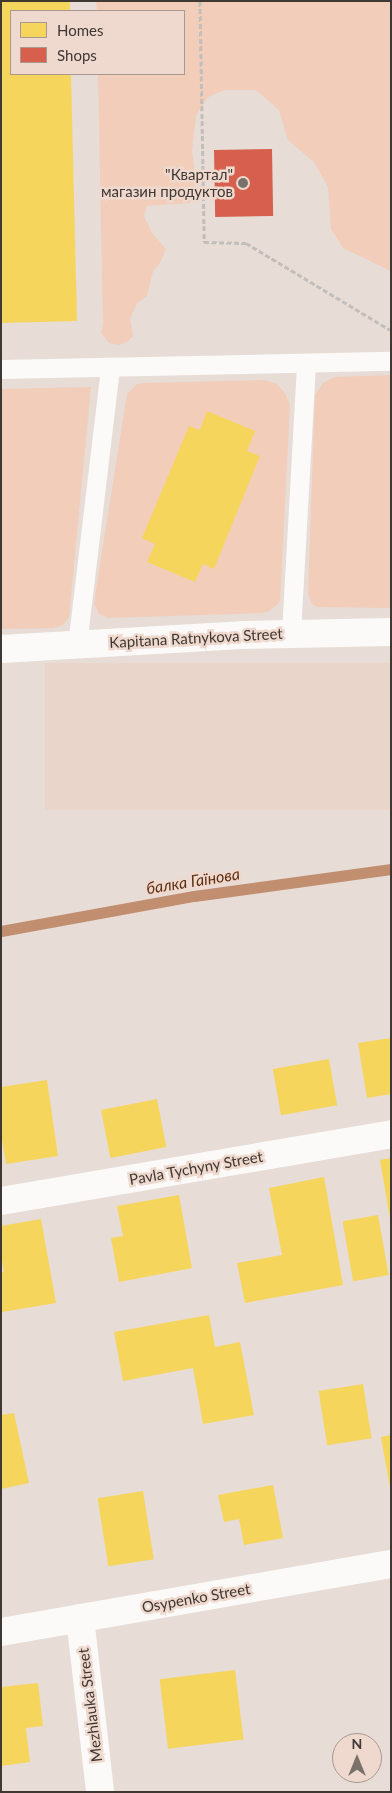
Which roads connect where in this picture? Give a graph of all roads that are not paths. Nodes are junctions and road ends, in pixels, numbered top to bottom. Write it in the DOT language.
graph roads {
  1 [pos="391,362"];
  2 [pos="306,364"];
  3 [pos="110,368"];
  4 [pos="1,369"];
  5 [pos="391,632"];
  6 [pos="292,634"];
  7 [pos="77,645"];
  8 [pos="1,649"];
  9 [pos="391,1134"];
  10 [pos="1,1201"];
  11 [pos="391,1564"];
  12 [pos="80,1618"];
  13 [pos="1,1632"];
  14 [pos="100,1792"];
  1 -- 2 [label="lane"];
  2 -- 3 [label="lane"];
  2 -- 6 [label="lane"];
  3 -- 4 [label="lane"];
  3 -- 7 [label="lane"];
  5 -- 6 [label="street, Kapitana Ratnykova Street"];
  6 -- 7 [label="street, Kapitana Ratnykova Street"];
  7 -- 8 [label="street, Kapitana Ratnykova Street"];
  9 -- 10 [label="street, Pavla Tychyny Street"];
  11 -- 12 [label="street, Osypenko Street"];
  12 -- 13 [label="street, Osypenko Street"];
  12 -- 14 [label="street, Mezhlauka Street"];
}
